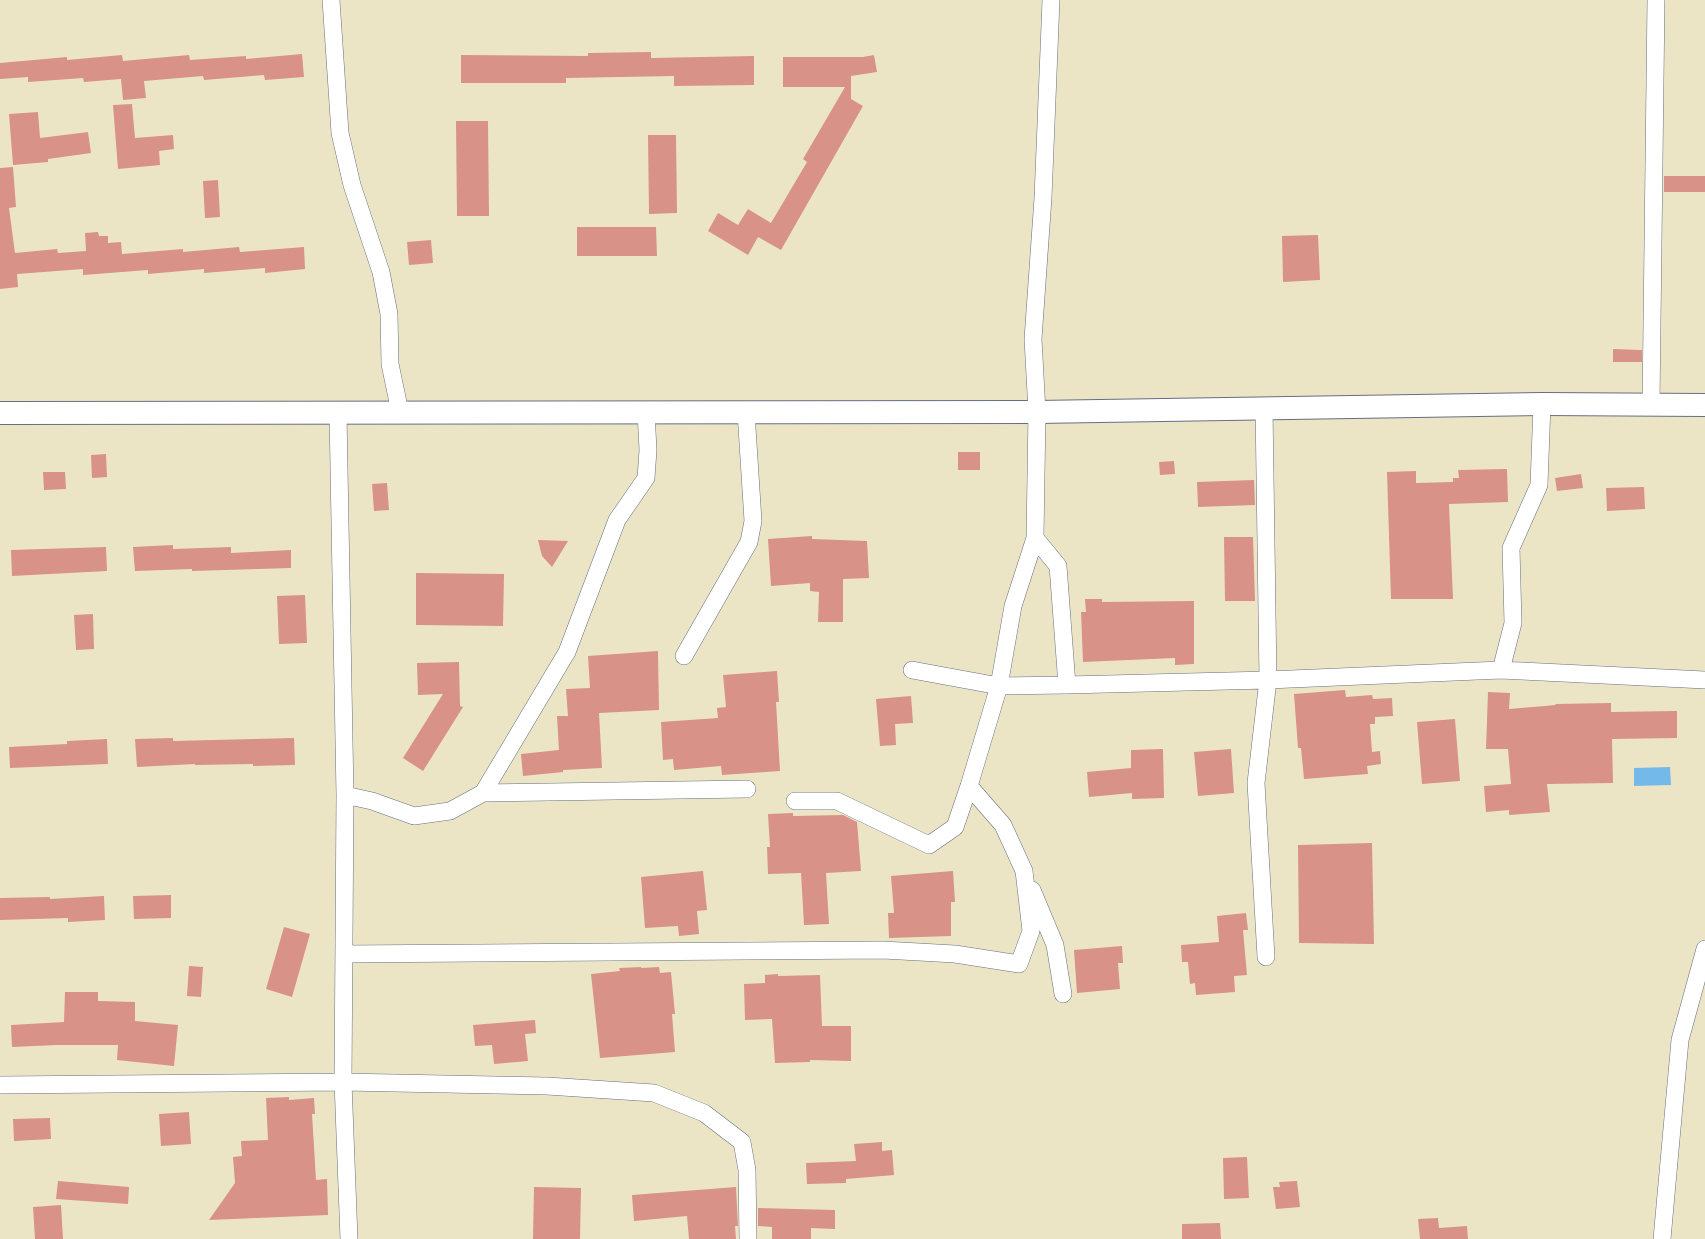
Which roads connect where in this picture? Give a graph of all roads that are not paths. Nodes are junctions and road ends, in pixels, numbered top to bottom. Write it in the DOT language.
graph roads {
  1 [pos="331,0"];
  2 [pos="1051,0"];
  3 [pos="1656,0"];
  4 [pos="1542,404"];
  5 [pos="1651,405"];
  6 [pos="1705,405"];
  7 [pos="1264,407"];
  8 [pos="400,412"];
  9 [pos="646,412"];
  10 [pos="746,412"];
  11 [pos="1037,412"];
  12 [pos="0,413"];
  13 [pos="338,413"];
  14 [pos="1035,538"];
  15 [pos="684,656"];
  16 [pos="912,670"];
  17 [pos="1501,670"];
  18 [pos="1268,680"];
  19 [pos="1705,680"];
  20 [pos="1067,685"];
  21 [pos="999,686"];
  22 [pos="970,786"];
  23 [pos="747,789"];
  24 [pos="483,793"];
  25 [pos="346,795"];
  26 [pos="795,801"];
  27 [pos="1024,871"];
  28 [pos="1705,949"];
  29 [pos="344,954"];
  30 [pos="1266,957"];
  31 [pos="1063,994"];
  32 [pos="343,1082"];
  33 [pos="0,1085"];
  34 [pos="349,1239"];
  35 [pos="748,1239"];
  36 [pos="1662,1239"];
  1 -- 8 [label="street"];
  2 -- 11 [label="street"];
  3 -- 5 [label="street"];
  4 -- 5 [label="street"];
  4 -- 7 [label="street"];
  4 -- 17 [label="street"];
  5 -- 6 [label="street"];
  7 -- 11 [label="street"];
  7 -- 18 [label="street"];
  8 -- 9 [label="street"];
  8 -- 13 [label="street"];
  9 -- 10 [label="street"];
  9 -- 24 [label="street"];
  10 -- 11 [label="street"];
  10 -- 15 [label="street"];
  11 -- 14 [label="street"];
  12 -- 13 [label="street"];
  13 -- 25 [label="street"];
  14 -- 20 [label="street"];
  14 -- 21 [label="street"];
  16 -- 21 [label="street"];
  17 -- 18 [label="street"];
  17 -- 19 [label="street"];
  18 -- 20 [label="street"];
  18 -- 30 [label="street"];
  20 -- 21 [label="street"];
  21 -- 22 [label="street"];
  22 -- 26 [label="street"];
  22 -- 27 [label="street"];
  23 -- 24 [label="street"];
  24 -- 25 [label="street"];
  25 -- 29 [label="street"];
  27 -- 29 [label="street"];
  27 -- 31 [label="street"];
  28 -- 36 [label="street"];
  29 -- 32 [label="street"];
  32 -- 33 [label="street"];
  32 -- 34 [label="street"];
  32 -- 35 [label="street"];
}
